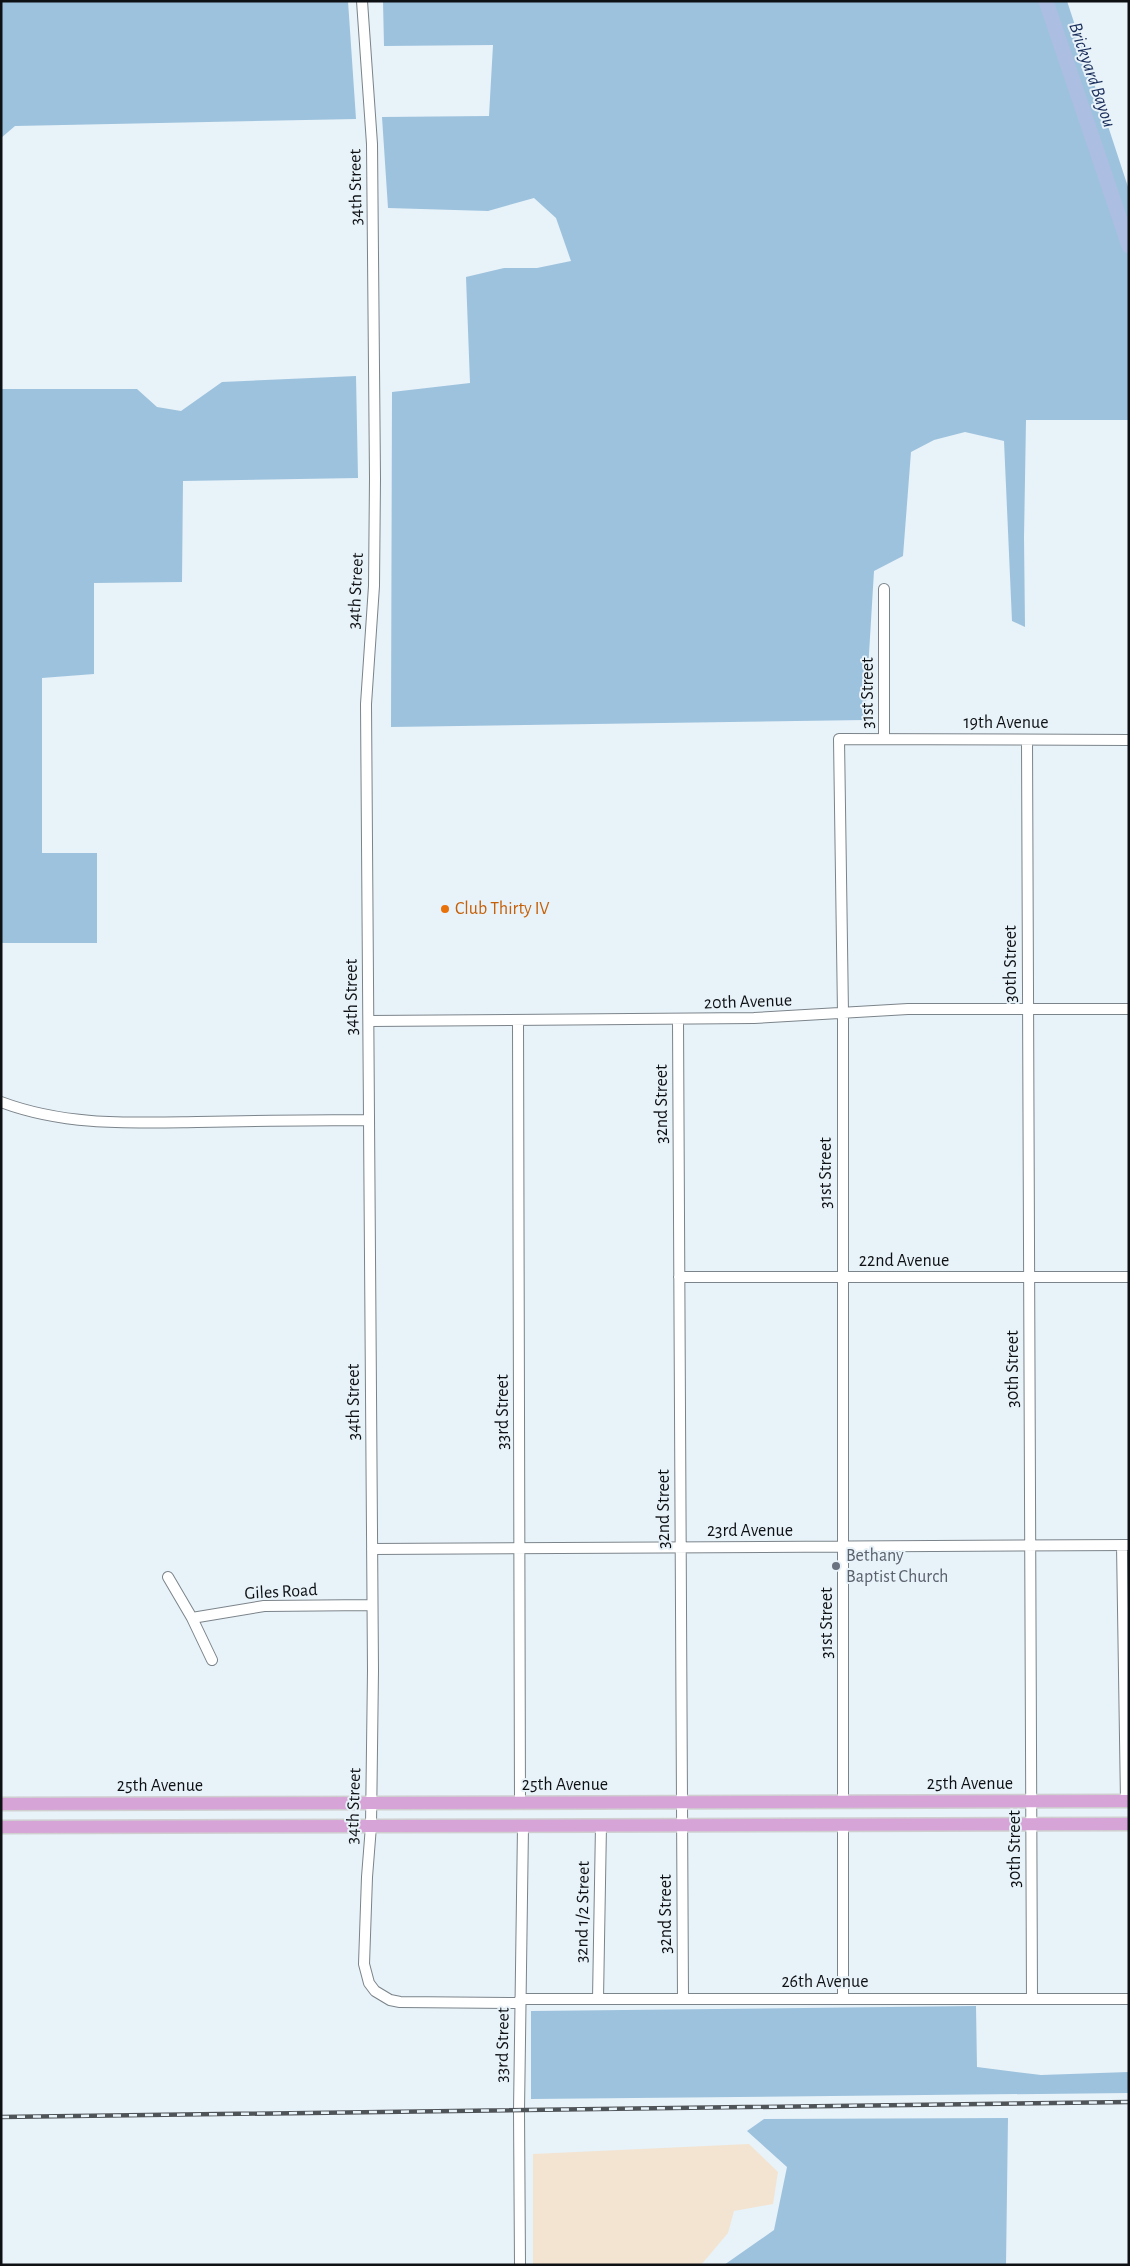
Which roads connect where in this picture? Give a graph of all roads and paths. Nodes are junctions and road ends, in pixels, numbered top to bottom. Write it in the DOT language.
graph roads {
  1 [pos="362,1"];
  2 [pos="884,589"];
  3 [pos="884,739"];
  4 [pos="1027,740"];
  5 [pos="1129,740"];
  6 [pos="1028,1009"];
  7 [pos="1129,1009"];
  8 [pos="843,1013"];
  9 [pos="678,1020"];
  10 [pos="368,1021"];
  11 [pos="518,1022"];
  12 [pos="1,1102"];
  13 [pos="368,1120"];
  14 [pos="679,1277"];
  15 [pos="842,1277"];
  16 [pos="1029,1277"];
  17 [pos="1129,1277"];
  18 [pos="1126,1545"];
  19 [pos="842,1546"];
  20 [pos="1030,1546"];
  21 [pos="681,1547"];
  22 [pos="520,1548"];
  23 [pos="372,1549"];
  24 [pos="168,1577"];
  25 [pos="372,1605"];
  26 [pos="192,1618"];
  27 [pos="212,1660"];
  28 [pos="1127,1801"];
  29 [pos="682,1802"];
  30 [pos="843,1802"];
  31 [pos="1031,1802"];
  32 [pos="520,1803"];
  33 [pos="1,1804"];
  34 [pos="371,1804"];
  35 [pos="1032,1824"];
  36 [pos="1129,1824"];
  37 [pos="601,1825"];
  38 [pos="682,1825"];
  39 [pos="843,1825"];
  40 [pos="371,1826"];
  41 [pos="523,1826"];
  42 [pos="1,1827"];
  43 [pos="374,1991"];
  44 [pos="598,1999"];
  45 [pos="683,1999"];
  46 [pos="843,1999"];
  47 [pos="1032,1999"];
  48 [pos="1129,1999"];
  49 [pos="520,2001"];
  50 [pos="520,2265"];
  1 -- 10 [label="street, 34th Street"];
  2 -- 3 [label="street, 31st Street"];
  3 -- 4 [label="street, 19th Avenue"];
  3 -- 8 [label="street, 31st Street"];
  4 -- 5 [label="street, 19th Avenue"];
  4 -- 6 [label="street, 30th Street"];
  6 -- 7 [label="street, 20th Avenue"];
  6 -- 8 [label="street, 20th Avenue"];
  6 -- 16 [label="street, 30th Street"];
  8 -- 9 [label="street, 20th Avenue"];
  8 -- 15 [label="street, 31st Street"];
  9 -- 11 [label="street, 20th Avenue"];
  9 -- 14 [label="street, 32nd Street"];
  10 -- 11 [label="street, 20th Avenue"];
  10 -- 13 [label="street, 34th Street"];
  11 -- 22 [label="street, 33rd Street"];
  12 -- 13 [label="street"];
  13 -- 23 [label="street, 34th Street"];
  14 -- 15 [label="street, 22nd Avenue"];
  14 -- 21 [label="street, 32nd Street"];
  15 -- 16 [label="street, 22nd Avenue"];
  15 -- 19 [label="street, 31st Street"];
  16 -- 17 [label="street, 22nd Avenue"];
  16 -- 20 [label="street, 30th Street"];
  18 -- 20 [label="street, 23rd Avenue"];
  18 -- 28 [label="street"];
  19 -- 20 [label="street, 23rd Avenue"];
  19 -- 21 [label="street, 23rd Avenue"];
  19 -- 30 [label="street, 31st Street"];
  20 -- 31 [label="street, 30th Street"];
  21 -- 22 [label="street, 23rd Avenue"];
  21 -- 29 [label="street, 32nd Street"];
  22 -- 23 [label="street, 23rd Avenue"];
  22 -- 32 [label="street, 33rd Street"];
  23 -- 25 [label="street, 34th Street"];
  24 -- 26 [label="street"];
  25 -- 26 [label="street, Giles Road"];
  25 -- 34 [label="street, 34th Street"];
  26 -- 27 [label="street"];
  28 -- 31 [label="main road, 25th Avenue"];
  29 -- 30 [label="main road, 25th Avenue"];
  29 -- 32 [label="main road, 25th Avenue"];
  29 -- 38 [label="street, 32nd Street"];
  30 -- 31 [label="main road, 25th Avenue"];
  31 -- 35 [label="street, 30th Street"];
  32 -- 34 [label="main road, 25th Avenue"];
  33 -- 34 [label="main road, 25th Avenue"];
  34 -- 40 [label="street, 34th Street"];
  35 -- 36 [label="main road"];
  35 -- 39 [label="main road"];
  35 -- 47 [label="street, 30th Street"];
  37 -- 38 [label="main road"];
  37 -- 41 [label="main road"];
  37 -- 44 [label="street, 32nd 1/2 Street"];
  38 -- 39 [label="main road"];
  38 -- 45 [label="street, 32nd Street"];
  39 -- 46 [label="street"];
  40 -- 41 [label="main road"];
  40 -- 42 [label="main road"];
  40 -- 43 [label="street, 34th Street"];
  41 -- 49 [label="street, 33rd Street"];
  43 -- 49 [label="street, 26th Avenue"];
  44 -- 45 [label="street, 26th Avenue"];
  44 -- 49 [label="street, 26th Avenue"];
  45 -- 46 [label="street, 26th Avenue"];
  46 -- 47 [label="street, 26th Avenue"];
  47 -- 48 [label="street, 26th Avenue"];
  49 -- 50 [label="street, 33rd Street"];
}
